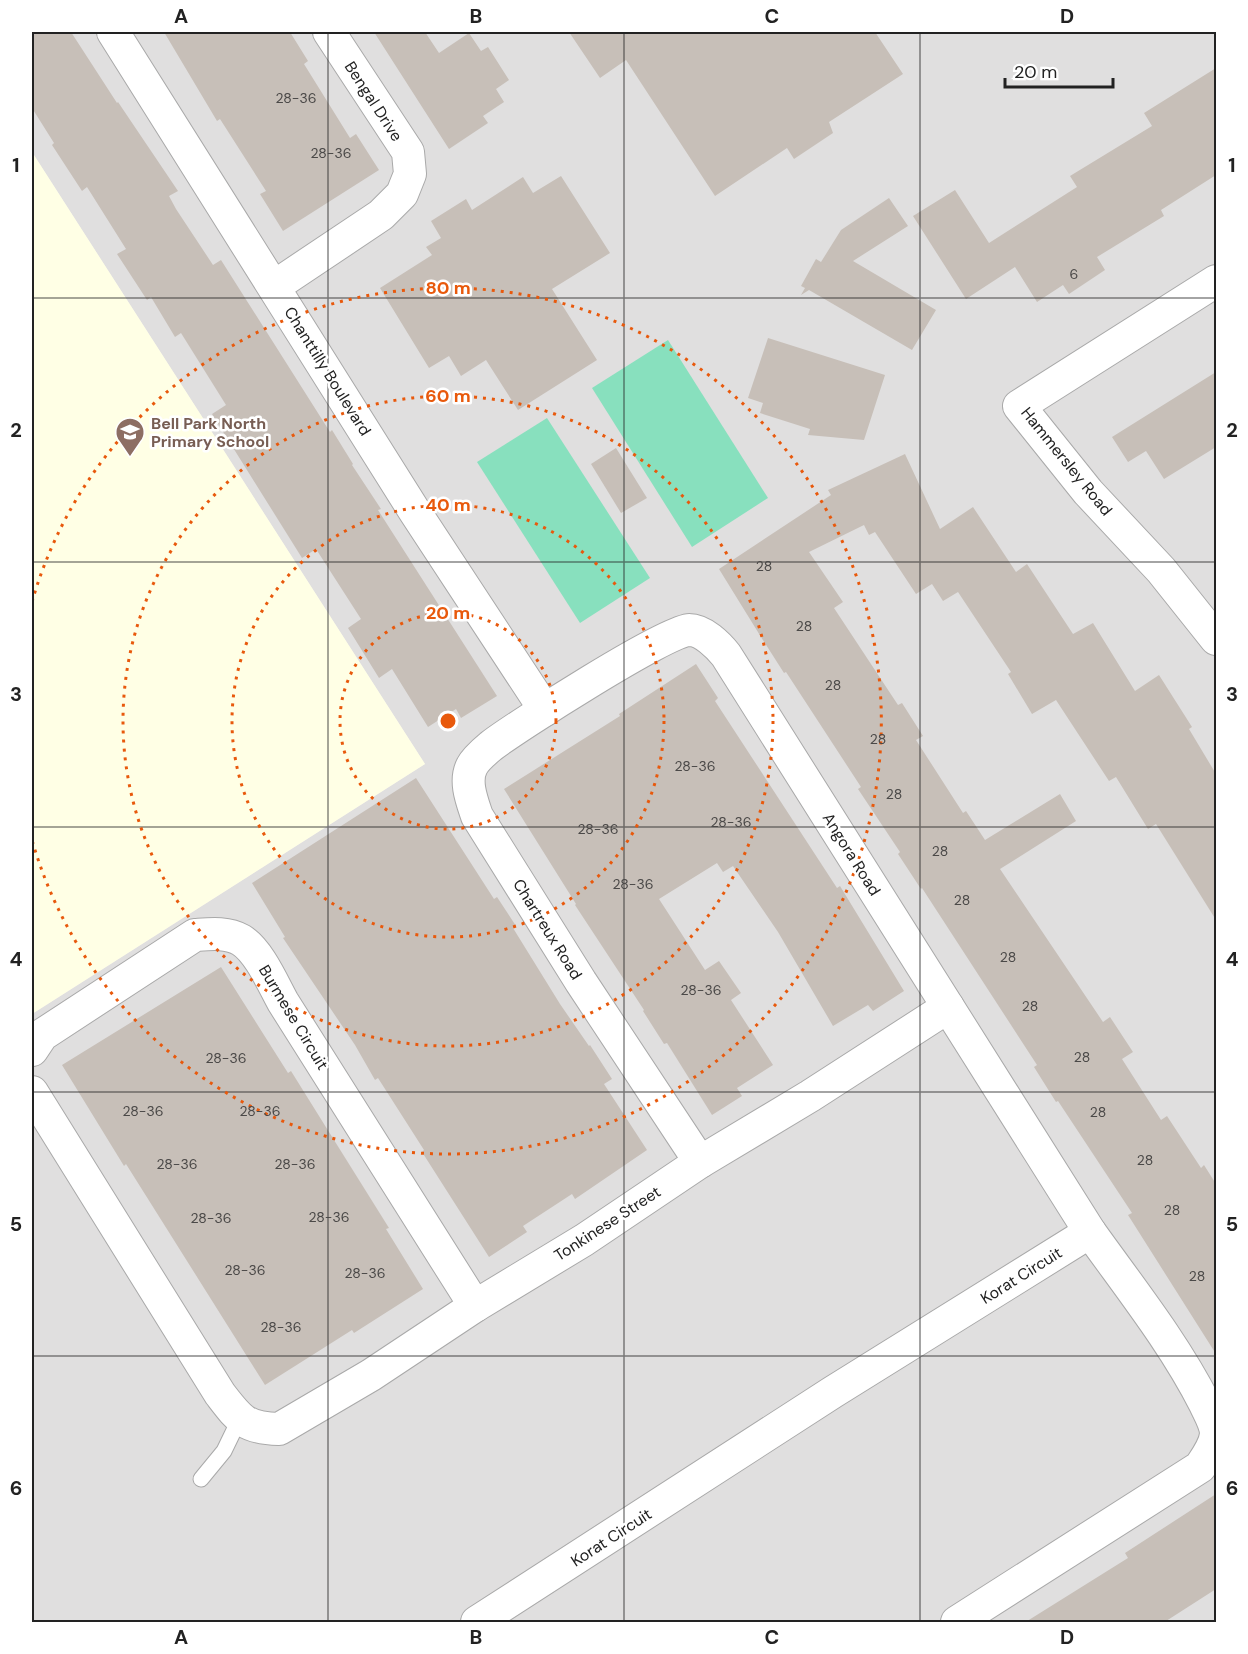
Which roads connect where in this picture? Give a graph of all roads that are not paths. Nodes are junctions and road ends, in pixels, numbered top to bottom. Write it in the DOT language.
graph roads {
  1 [pos="113,32"];
  2 [pos="329,32"];
  3 [pos="1216,281"];
  4 [pos="275,286"];
  5 [pos="1216,639"];
  6 [pos="545,710"];
  7 [pos="948,1007"];
  8 [pos="32,1050"];
  9 [pos="32,1092"];
  10 [pos="700,1161"];
  11 [pos="1090,1232"];
  12 [pos="475,1306"];
  13 [pos="251,1424"];
  14 [pos="1215,1445"];
  15 [pos="201,1479"];
  16 [pos="477,1623"];
  17 [pos="957,1623"];
  1 -- 4 [label="street, Chanttilly Boulevard"];
  2 -- 4 [label="street, Bengal Drive"];
  3 -- 5 [label="street, Hammersley Road"];
  4 -- 6 [label="street, Chanttilly Boulevard"];
  6 -- 7 [label="street, Angora Road"];
  6 -- 10 [label="street, Chartreux Road"];
  7 -- 10 [label="street, Tonkinese Street"];
  7 -- 11 [label="street, Angora Road"];
  8 -- 12 [label="street, Burmese Circuit"];
  9 -- 13 [label="street"];
  10 -- 12 [label="street, Tonkinese Street"];
  11 -- 14 [label="street"];
  11 -- 16 [label="street, Korat Circuit"];
  12 -- 13 [label="street, Tonkinese Street"];
  13 -- 15 [label="lane"];
  14 -- 17 [label="street"];
}
